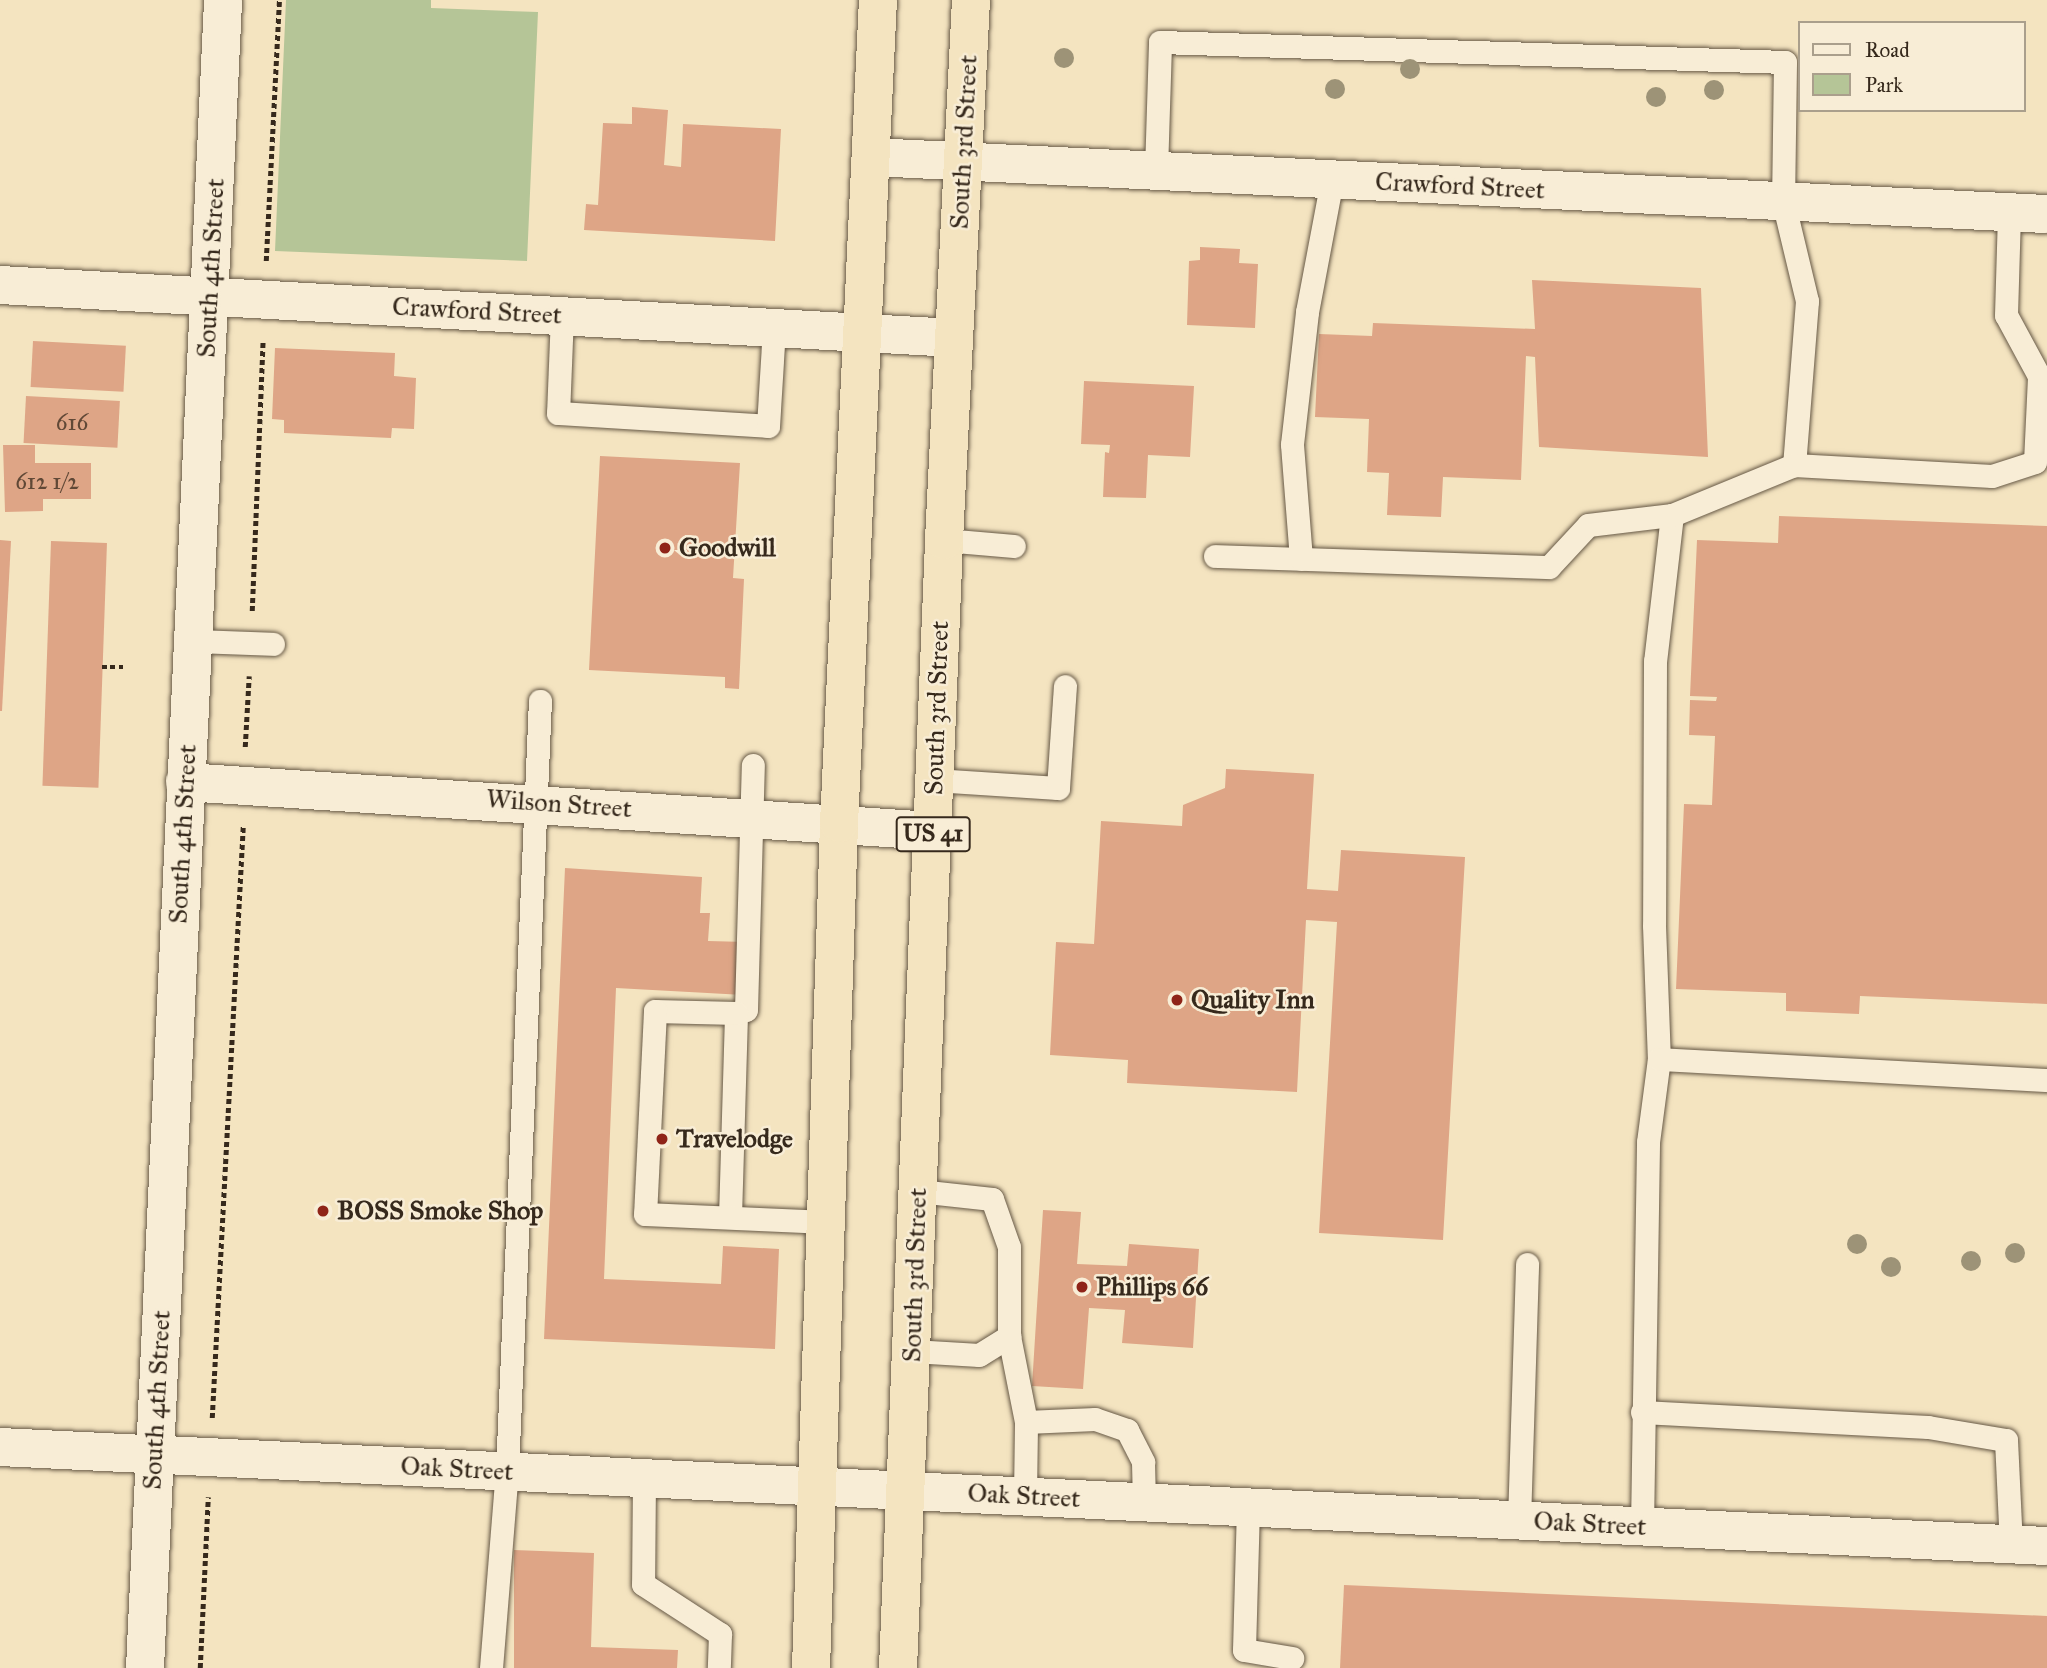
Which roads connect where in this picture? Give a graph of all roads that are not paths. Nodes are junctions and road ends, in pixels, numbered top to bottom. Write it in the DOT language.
graph roads {
  1 [pos="223,0"];
  2 [pos="878,0"];
  3 [pos="971,0"];
  4 [pos="872,157"];
  5 [pos="962,162"];
  6 [pos="1156,171"];
  7 [pos="1332,180"];
  8 [pos="1783,201"];
  9 [pos="2009,212"];
  10 [pos="2047,214"];
  11 [pos="0,285"];
  12 [pos="210,296"];
  13 [pos="562,316"];
  14 [pos="774,327"];
  15 [pos="862,332"];
  16 [pos="953,338"];
  17 [pos="1794,465"];
  18 [pos="1672,515"];
  19 [pos="944,540"];
  20 [pos="1014,546"];
  21 [pos="1215,556"];
  22 [pos="1301,559"];
  23 [pos="192,641"];
  24 [pos="262,644"];
  25 [pos="1065,686"];
  26 [pos="540,701"];
  27 [pos="753,765"];
  28 [pos="934,780"];
  29 [pos="185,782"];
  30 [pos="536,802"];
  31 [pos="751,817"];
  32 [pos="839,823"];
  33 [pos="933,831"];
  34 [pos="736,1013"];
  35 [pos="1659,1059"];
  36 [pos="2047,1080"];
  37 [pos="918,1191"];
  38 [pos="730,1217"];
  39 [pos="827,1222"];
  40 [pos="1527,1265"];
  41 [pos="1009,1336"];
  42 [pos="912,1351"];
  43 [pos="1643,1412"];
  44 [pos="1027,1422"];
  45 [pos="0,1447"];
  46 [pos="154,1454"];
  47 [pos="507,1471"];
  48 [pos="644,1478"];
  49 [pos="818,1486"];
  50 [pos="906,1491"];
  51 [pos="1025,1496"];
  52 [pos="1144,1502"];
  53 [pos="1248,1507"];
  54 [pos="1519,1521"];
  55 [pos="1642,1527"];
  56 [pos="2029,1545"];
  57 [pos="1293,1658"];
  58 [pos="145,1668"];
  59 [pos="492,1668"];
  60 [pos="719,1668"];
  61 [pos="811,1668"];
  62 [pos="898,1668"];
  1 -- 12 [label="street, South 4th Street"];
  2 -- 4 [label="highway"];
  3 -- 5 [label="highway, South 3rd Street / US 41"];
  4 -- 5 [label="street, Crawford Street"];
  4 -- 15 [label="highway"];
  5 -- 6 [label="street, Crawford Street"];
  5 -- 16 [label="highway, South 3rd Street / US 41"];
  6 -- 7 [label="street, Crawford Street"];
  6 -- 8 [label="lane"];
  7 -- 8 [label="street, Crawford Street"];
  7 -- 22 [label="lane"];
  8 -- 9 [label="street, Crawford Street"];
  8 -- 17 [label="lane"];
  9 -- 10 [label="street, Crawford Street"];
  9 -- 17 [label="lane"];
  11 -- 12 [label="street, Crawford Street"];
  12 -- 13 [label="street, Crawford Street"];
  12 -- 23 [label="street, South 4th Street"];
  13 -- 14 [label="street, Crawford Street"];
  13 -- 14 [label="lane"];
  14 -- 15 [label="street, Crawford Street"];
  15 -- 16 [label="street, Crawford Street"];
  15 -- 32 [label="highway"];
  16 -- 19 [label="highway, South 3rd Street / US 41"];
  17 -- 18 [label="lane"];
  18 -- 22 [label="lane"];
  18 -- 35 [label="lane"];
  19 -- 20 [label="lane"];
  19 -- 28 [label="highway, South 3rd Street / US 41"];
  21 -- 22 [label="lane"];
  23 -- 24 [label="lane"];
  23 -- 29 [label="street, South 4th Street"];
  25 -- 28 [label="lane"];
  26 -- 30 [label="lane"];
  27 -- 31 [label="lane"];
  28 -- 33 [label="highway, South 3rd Street / US 41"];
  29 -- 30 [label="street, Wilson Street"];
  29 -- 46 [label="street, South 4th Street"];
  30 -- 31 [label="street, Wilson Street"];
  30 -- 47 [label="lane"];
  31 -- 32 [label="street, Wilson Street"];
  31 -- 34 [label="lane"];
  32 -- 33 [label="street, Wilson Street"];
  32 -- 39 [label="highway"];
  33 -- 37 [label="highway, South 3rd Street / US 41"];
  34 -- 38 [label="lane"];
  34 -- 38 [label="lane"];
  35 -- 36 [label="lane"];
  35 -- 43 [label="lane"];
  37 -- 41 [label="lane"];
  37 -- 42 [label="highway, South 3rd Street / US 41"];
  38 -- 39 [label="lane"];
  39 -- 49 [label="highway"];
  40 -- 54 [label="lane"];
  41 -- 42 [label="lane"];
  41 -- 44 [label="lane"];
  42 -- 50 [label="highway, South 3rd Street / US 41"];
  43 -- 55 [label="lane"];
  43 -- 56 [label="lane"];
  44 -- 51 [label="lane"];
  44 -- 52 [label="lane"];
  45 -- 46 [label="street, Oak Street"];
  46 -- 47 [label="street, Oak Street"];
  46 -- 58 [label="street, South 4th Street"];
  47 -- 48 [label="street, Oak Street"];
  47 -- 59 [label="lane"];
  48 -- 49 [label="street, Oak Street"];
  48 -- 60 [label="lane"];
  49 -- 50 [label="street, Oak Street"];
  49 -- 61 [label="highway"];
  50 -- 51 [label="street, Oak Street"];
  50 -- 62 [label="highway, South 3rd Street / US 41"];
  51 -- 52 [label="street, Oak Street"];
  52 -- 53 [label="street, Oak Street"];
  53 -- 54 [label="street, Oak Street"];
  53 -- 57 [label="lane"];
  54 -- 55 [label="street, Oak Street"];
  55 -- 56 [label="street, Oak Street"];
}
